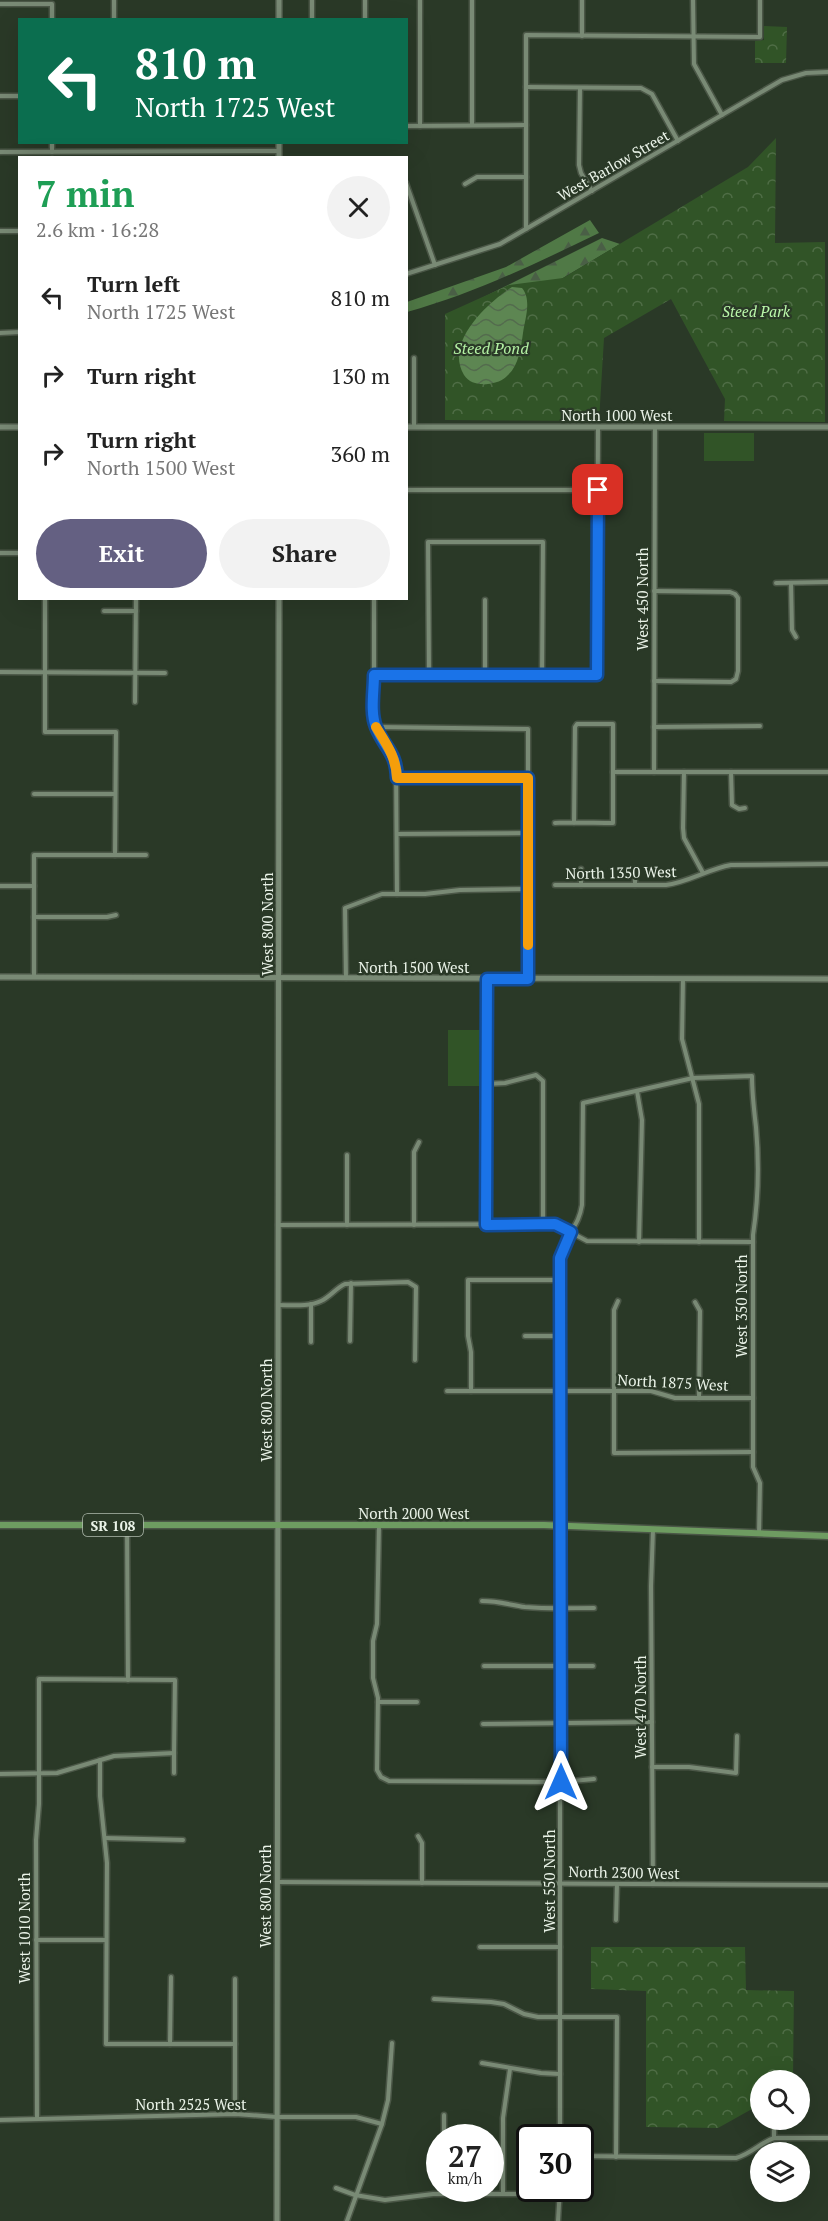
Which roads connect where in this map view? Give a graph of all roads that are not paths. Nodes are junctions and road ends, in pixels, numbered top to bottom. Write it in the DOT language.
graph roads {
  1 [pos="114,0"];
  2 [pos="279,0"];
  3 [pos="312,0"];
  4 [pos="365,0"];
  5 [pos="420,0"];
  6 [pos="472,0"];
  7 [pos="582,0"];
  8 [pos="693,0"];
  9 [pos="760,0"];
  10 [pos="0,4"];
  11 [pos="52,18"];
  12 [pos="114,18"];
  13 [pos="279,18"];
  14 [pos="312,18"];
  15 [pos="365,18"];
  16 [pos="582,36"];
  17 [pos="693,37"];
  18 [pos="828,72"];
  19 [pos="526,87"];
  20 [pos="579,88"];
  21 [pos="0,96"];
  22 [pos="18,96"];
  23 [pos="722,115"];
  24 [pos="472,125"];
  25 [pos="526,125"];
  26 [pos="408,126"];
  27 [pos="420,126"];
  28 [pos="678,141"];
  29 [pos="52,144"];
  30 [pos="0,152"];
  31 [pos="52,152"];
  32 [pos="279,154"];
  33 [pos="155,155"];
  34 [pos="526,177"];
  35 [pos="465,184"];
  36 [pos="408,189"];
  37 [pos="592,191"];
  38 [pos="526,229"];
  39 [pos="0,231"];
  40 [pos="18,231"];
  41 [pos="435,265"];
  42 [pos="408,273"];
  43 [pos="18,332"];
  44 [pos="0,333"];
  45 [pos="414,357"];
  46 [pos="0,427"];
  47 [pos="18,427"];
  48 [pos="408,427"];
  49 [pos="414,427"];
  50 [pos="598,427"];
  51 [pos="655,427"];
  52 [pos="828,427"];
  53 [pos="408,490"];
  54 [pos="598,490"];
  55 [pos="0,553"];
  56 [pos="18,553"];
  57 [pos="828,582"];
  58 [pos="776,583"];
  59 [pos="791,583"];
  60 [pos="654,591"];
  61 [pos="45,600"];
  62 [pos="136,600"];
  63 [pos="279,600"];
  64 [pos="374,600"];
  65 [pos="485,600"];
  66 [pos="104,610"];
  67 [pos="136,611"];
  68 [pos="796,638"];
  69 [pos="0,672"];
  70 [pos="45,672"];
  71 [pos="135,673"];
  72 [pos="165,673"];
  73 [pos="374,675"];
  74 [pos="429,675"];
  75 [pos="485,675"];
  76 [pos="542,675"];
  77 [pos="654,681"];
  78 [pos="135,702"];
  79 [pos="760,726"];
  80 [pos="376,727"];
  81 [pos="654,727"];
  82 [pos="613,772"];
  83 [pos="654,772"];
  84 [pos="684,772"];
  85 [pos="731,772"];
  86 [pos="828,772"];
  87 [pos="397,778"];
  88 [pos="528,778"];
  89 [pos="34,794"];
  90 [pos="115,794"];
  91 [pos="745,808"];
  92 [pos="555,823"];
  93 [pos="574,823"];
  94 [pos="528,833"];
  95 [pos="397,834"];
  96 [pos="115,855"];
  97 [pos="146,855"];
  98 [pos="828,864"];
  99 [pos="581,869"];
  100 [pos="635,869"];
  101 [pos="703,873"];
  102 [pos="555,885"];
  103 [pos="581,885"];
  104 [pos="635,885"];
  105 [pos="0,886"];
  106 [pos="34,886"];
  107 [pos="528,889"];
  108 [pos="397,894"];
  109 [pos="116,915"];
  110 [pos="34,917"];
  111 [pos="0,977"];
  112 [pos="34,977"];
  113 [pos="279,978"];
  114 [pos="683,978"];
  115 [pos="346,979"];
  116 [pos="487,979"];
  117 [pos="528,979"];
  118 [pos="828,979"];
  119 [pos="693,1078"];
  120 [pos="486,1084"];
  121 [pos="637,1091"];
  122 [pos="419,1142"];
  123 [pos="347,1155"];
  124 [pos="278,1225"];
  125 [pos="346,1225"];
  126 [pos="414,1225"];
  127 [pos="486,1225"];
  128 [pos="543,1225"];
  129 [pos="571,1232"];
  130 [pos="639,1242"];
  131 [pos="699,1242"];
  132 [pos="753,1242"];
  133 [pos="560,1280"];
  134 [pos="351,1283"];
  135 [pos="618,1301"];
  136 [pos="695,1302"];
  137 [pos="311,1304"];
  138 [pos="278,1305"];
  139 [pos="525,1336"];
  140 [pos="560,1336"];
  141 [pos="350,1341"];
  142 [pos="311,1342"];
  143 [pos="416,1360"];
  144 [pos="447,1391"];
  145 [pos="471,1391"];
  146 [pos="560,1391"];
  147 [pos="614,1391"];
  148 [pos="699,1398"];
  149 [pos="753,1398"];
  150 [pos="753,1452"];
  151 [pos="0,1525"];
  152 [pos="127,1525"];
  153 [pos="277,1525"];
  154 [pos="379,1525"];
  155 [pos="560,1526"];
  156 [pos="653,1530"];
  157 [pos="759,1534"];
  158 [pos="828,1536"];
  159 [pos="482,1601"];
  160 [pos="561,1608"];
  161 [pos="594,1608"];
  162 [pos="484,1666"];
  163 [pos="593,1666"];
  164 [pos="561,1667"];
  165 [pos="128,1680"];
  166 [pos="378,1702"];
  167 [pos="417,1702"];
  168 [pos="652,1722"];
  169 [pos="483,1724"];
  170 [pos="561,1724"];
  171 [pos="737,1736"];
  172 [pos="174,1753"];
  173 [pos="100,1760"];
  174 [pos="652,1767"];
  175 [pos="0,1773"];
  176 [pos="174,1773"];
  177 [pos="39,1774"];
  178 [pos="594,1779"];
  179 [pos="561,1782"];
  180 [pos="418,1836"];
  181 [pos="105,1838"];
  182 [pos="183,1840"];
  183 [pos="277,1882"];
  184 [pos="422,1883"];
  185 [pos="561,1883"];
  186 [pos="617,1884"];
  187 [pos="653,1884"];
  188 [pos="828,1885"];
  189 [pos="616,1920"];
  190 [pos="36,1940"];
  191 [pos="106,1940"];
  192 [pos="480,1947"];
  193 [pos="560,1947"];
  194 [pos="171,1977"];
  195 [pos="235,1979"];
  196 [pos="434,1999"];
  197 [pos="561,2017"];
  198 [pos="392,2043"];
  199 [pos="170,2044"];
  200 [pos="235,2044"];
  201 [pos="482,2063"];
  202 [pos="510,2068"];
  203 [pos="560,2074"];
  204 [pos="235,2114"];
  205 [pos="444,2115"];
  206 [pos="277,2117"];
  207 [pos="37,2118"];
  208 [pos="0,2120"];
  209 [pos="382,2124"];
  210 [pos="444,2124"];
  211 [pos="502,2124"];
  212 [pos="560,2124"];
  213 [pos="774,2130"];
  214 [pos="774,2138"];
  215 [pos="828,2138"];
  216 [pos="594,2156"];
  217 [pos="616,2157"];
  218 [pos="336,2188"];
  219 [pos="426,2194"];
  220 [pos="355,2195"];
  221 [pos="559,2202"];
  222 [pos="277,2221"];
  223 [pos="347,2221"];
  224 [pos="558,2221"];
  1 -- 12 [label="street"];
  2 -- 13 [label="street"];
  3 -- 14 [label="street"];
  4 -- 15 [label="street"];
  5 -- 27 [label="street"];
  6 -- 24 [label="street"];
  7 -- 16 [label="street"];
  8 -- 17 [label="street"];
  9 -- 17 [label="street"];
  10 -- 11 [label="street"];
  16 -- 17 [label="street"];
  16 -- 19 [label="street"];
  17 -- 23 [label="street"];
  18 -- 23 [label="street, West Barlow Street"];
  19 -- 20 [label="street"];
  19 -- 25 [label="street"];
  20 -- 28 [label="street"];
  20 -- 37 [label="street"];
  21 -- 22 [label="street"];
  23 -- 28 [label="street, West Barlow Street"];
  24 -- 25 [label="street"];
  24 -- 27 [label="street"];
  25 -- 34 [label="street"];
  26 -- 27 [label="street"];
  28 -- 37 [label="street, West Barlow Street"];
  29 -- 31 [label="street"];
  30 -- 31 [label="street"];
  31 -- 33 [label="street"];
  32 -- 33 [label="street"];
  34 -- 35 [label="street"];
  34 -- 38 [label="street"];
  36 -- 41 [label="street"];
  37 -- 38 [label="street, West Barlow Street"];
  38 -- 41 [label="street, West Barlow Street"];
  39 -- 40 [label="street"];
  41 -- 42 [label="street, West Barlow Street"];
  43 -- 44 [label="street"];
  45 -- 49 [label="street"];
  46 -- 47 [label="street"];
  48 -- 49 [label="street, North 1000 West"];
  49 -- 50 [label="street, North 1000 West"];
  50 -- 51 [label="street, North 1000 West"];
  50 -- 54 [label="street"];
  51 -- 52 [label="street, North 1000 West"];
  51 -- 60 [label="street, West 450 North"];
  53 -- 54 [label="street"];
  54 -- 76 [label="street"];
  55 -- 56 [label="street"];
  57 -- 59 [label="street"];
  58 -- 59 [label="street"];
  59 -- 68 [label="street"];
  60 -- 77 [label="street, West 450 North"];
  60 -- 77 [label="street"];
  61 -- 70 [label="street"];
  62 -- 67 [label="street"];
  63 -- 113 [label="street, West 800 North"];
  64 -- 73 [label="street"];
  65 -- 75 [label="street"];
  66 -- 67 [label="street"];
  67 -- 71 [label="street"];
  69 -- 70 [label="street"];
  70 -- 71 [label="street"];
  70 -- 90 [label="street"];
  71 -- 72 [label="street"];
  71 -- 78 [label="street"];
  73 -- 74 [label="street"];
  73 -- 80 [label="street"];
  74 -- 75 [label="street"];
  74 -- 76 [label="street"];
  75 -- 76 [label="street"];
  77 -- 81 [label="street, West 450 North"];
  79 -- 81 [label="street"];
  80 -- 87 [label="street"];
  80 -- 88 [label="street"];
  81 -- 83 [label="street, West 450 North"];
  82 -- 83 [label="street"];
  82 -- 93 [label="street"];
  82 -- 93 [label="street"];
  83 -- 84 [label="street"];
  84 -- 85 [label="street"];
  84 -- 101 [label="street"];
  85 -- 86 [label="street"];
  85 -- 91 [label="street"];
  87 -- 88 [label="street"];
  87 -- 95 [label="street"];
  88 -- 94 [label="street"];
  89 -- 90 [label="street"];
  90 -- 96 [label="street"];
  92 -- 93 [label="street"];
  94 -- 95 [label="street"];
  94 -- 107 [label="street"];
  95 -- 108 [label="street"];
  96 -- 97 [label="street"];
  96 -- 106 [label="street"];
  98 -- 101 [label="street, North 1350 West"];
  99 -- 103 [label="street"];
  100 -- 104 [label="street"];
  101 -- 104 [label="street, North 1350 West"];
  102 -- 103 [label="street, North 1350 West"];
  103 -- 104 [label="street, North 1350 West"];
  105 -- 106 [label="street"];
  106 -- 110 [label="street"];
  107 -- 108 [label="street"];
  107 -- 117 [label="street"];
  108 -- 115 [label="street"];
  109 -- 110 [label="street"];
  110 -- 112 [label="street"];
  111 -- 112 [label="street, North 1500 West"];
  112 -- 113 [label="street, North 1500 West"];
  113 -- 115 [label="street, North 1500 West"];
  113 -- 124 [label="street, West 800 North"];
  114 -- 117 [label="street, North 1500 West"];
  114 -- 118 [label="street, North 1500 West"];
  114 -- 119 [label="street"];
  115 -- 116 [label="street, North 1500 West"];
  116 -- 117 [label="street, North 1500 West"];
  116 -- 120 [label="street"];
  119 -- 121 [label="street"];
  119 -- 131 [label="street"];
  119 -- 132 [label="street, West 350 North"];
  120 -- 127 [label="street"];
  120 -- 128 [label="street"];
  121 -- 129 [label="street, West 550 North"];
  121 -- 130 [label="street"];
  122 -- 126 [label="street"];
  123 -- 125 [label="street"];
  124 -- 125 [label="street"];
  124 -- 138 [label="street, West 800 North"];
  125 -- 126 [label="street"];
  126 -- 127 [label="street"];
  127 -- 128 [label="street"];
  128 -- 129 [label="street"];
  129 -- 130 [label="street"];
  129 -- 133 [label="street, West 550 North"];
  130 -- 131 [label="street"];
  131 -- 132 [label="street"];
  132 -- 149 [label="street, West 350 North"];
  133 -- 140 [label="street, West 550 North"];
  133 -- 145 [label="street"];
  134 -- 137 [label="street"];
  134 -- 141 [label="street"];
  134 -- 143 [label="street"];
  135 -- 147 [label="street"];
  136 -- 148 [label="street"];
  137 -- 138 [label="street"];
  137 -- 142 [label="street"];
  138 -- 153 [label="street, West 800 North"];
  139 -- 140 [label="street"];
  140 -- 146 [label="street, West 550 North"];
  144 -- 145 [label="street, North 1875 West"];
  145 -- 146 [label="street, North 1875 West"];
  146 -- 147 [label="street, North 1875 West"];
  146 -- 155 [label="street, West 550 North"];
  147 -- 148 [label="street, North 1875 West"];
  147 -- 150 [label="street"];
  148 -- 149 [label="street, North 1875 West"];
  149 -- 150 [label="street, West 350 North"];
  150 -- 157 [label="street, West 350 North"];
  151 -- 152 [label="main road, North 2000 West / SR 108"];
  152 -- 153 [label="main road, North 2000 West / SR 108"];
  152 -- 165 [label="street"];
  153 -- 154 [label="main road, North 2000 West / SR 108"];
  153 -- 183 [label="street, West 800 North"];
  154 -- 155 [label="main road, North 2000 West / SR 108"];
  154 -- 166 [label="street"];
  155 -- 156 [label="main road, North 2000 West / SR 108"];
  155 -- 160 [label="street, West 550 North"];
  156 -- 157 [label="main road, North 2000 West / SR 108"];
  156 -- 168 [label="street, West 470 North"];
  157 -- 158 [label="main road, North 2000 West / SR 108"];
  159 -- 160 [label="street"];
  160 -- 161 [label="street"];
  160 -- 164 [label="street, West 550 North"];
  162 -- 164 [label="street"];
  163 -- 164 [label="street"];
  164 -- 170 [label="street, West 550 North"];
  165 -- 172 [label="street"];
  165 -- 177 [label="street, West 1010 North"];
  166 -- 167 [label="street"];
  166 -- 179 [label="street"];
  168 -- 170 [label="street"];
  168 -- 174 [label="street, West 470 North"];
  169 -- 170 [label="street"];
  170 -- 179 [label="street, West 550 North"];
  171 -- 174 [label="street"];
  172 -- 173 [label="street"];
  172 -- 176 [label="street"];
  173 -- 177 [label="street"];
  173 -- 181 [label="street"];
  174 -- 187 [label="street, West 470 North"];
  175 -- 177 [label="street"];
  177 -- 190 [label="street, West 1010 North"];
  178 -- 179 [label="street"];
  179 -- 185 [label="street, West 550 North"];
  180 -- 184 [label="street"];
  181 -- 182 [label="street"];
  181 -- 191 [label="street"];
  183 -- 184 [label="street, North 2300 West"];
  183 -- 206 [label="street, West 800 North"];
  184 -- 185 [label="street, North 2300 West"];
  185 -- 186 [label="street, North 2300 West"];
  185 -- 193 [label="street, West 550 North"];
  186 -- 187 [label="street, North 2300 West"];
  186 -- 189 [label="street"];
  187 -- 188 [label="street, North 2300 West"];
  190 -- 191 [label="street"];
  190 -- 207 [label="street, West 1010 North"];
  191 -- 199 [label="street"];
  192 -- 193 [label="street"];
  193 -- 197 [label="street, West 550 North"];
  194 -- 199 [label="street"];
  195 -- 200 [label="street"];
  196 -- 197 [label="street"];
  197 -- 203 [label="street, West 550 North"];
  197 -- 217 [label="street"];
  198 -- 209 [label="street"];
  199 -- 200 [label="street"];
  200 -- 204 [label="street"];
  201 -- 202 [label="street"];
  202 -- 203 [label="street"];
  202 -- 211 [label="street"];
  203 -- 212 [label="street, West 550 North"];
  204 -- 206 [label="street, North 2525 West"];
  204 -- 207 [label="street, North 2525 West"];
  205 -- 210 [label="street"];
  206 -- 209 [label="street, North 2525 West"];
  206 -- 222 [label="street, West 800 North"];
  207 -- 208 [label="street, North 2525 West"];
  209 -- 220 [label="street"];
  213 -- 214 [label="street"];
  214 -- 215 [label="street"];
  214 -- 217 [label="street"];
  216 -- 217 [label="street"];
  218 -- 220 [label="street"];
  219 -- 220 [label="street"];
  220 -- 223 [label="street"];
  221 -- 224 [label="street"];
}
